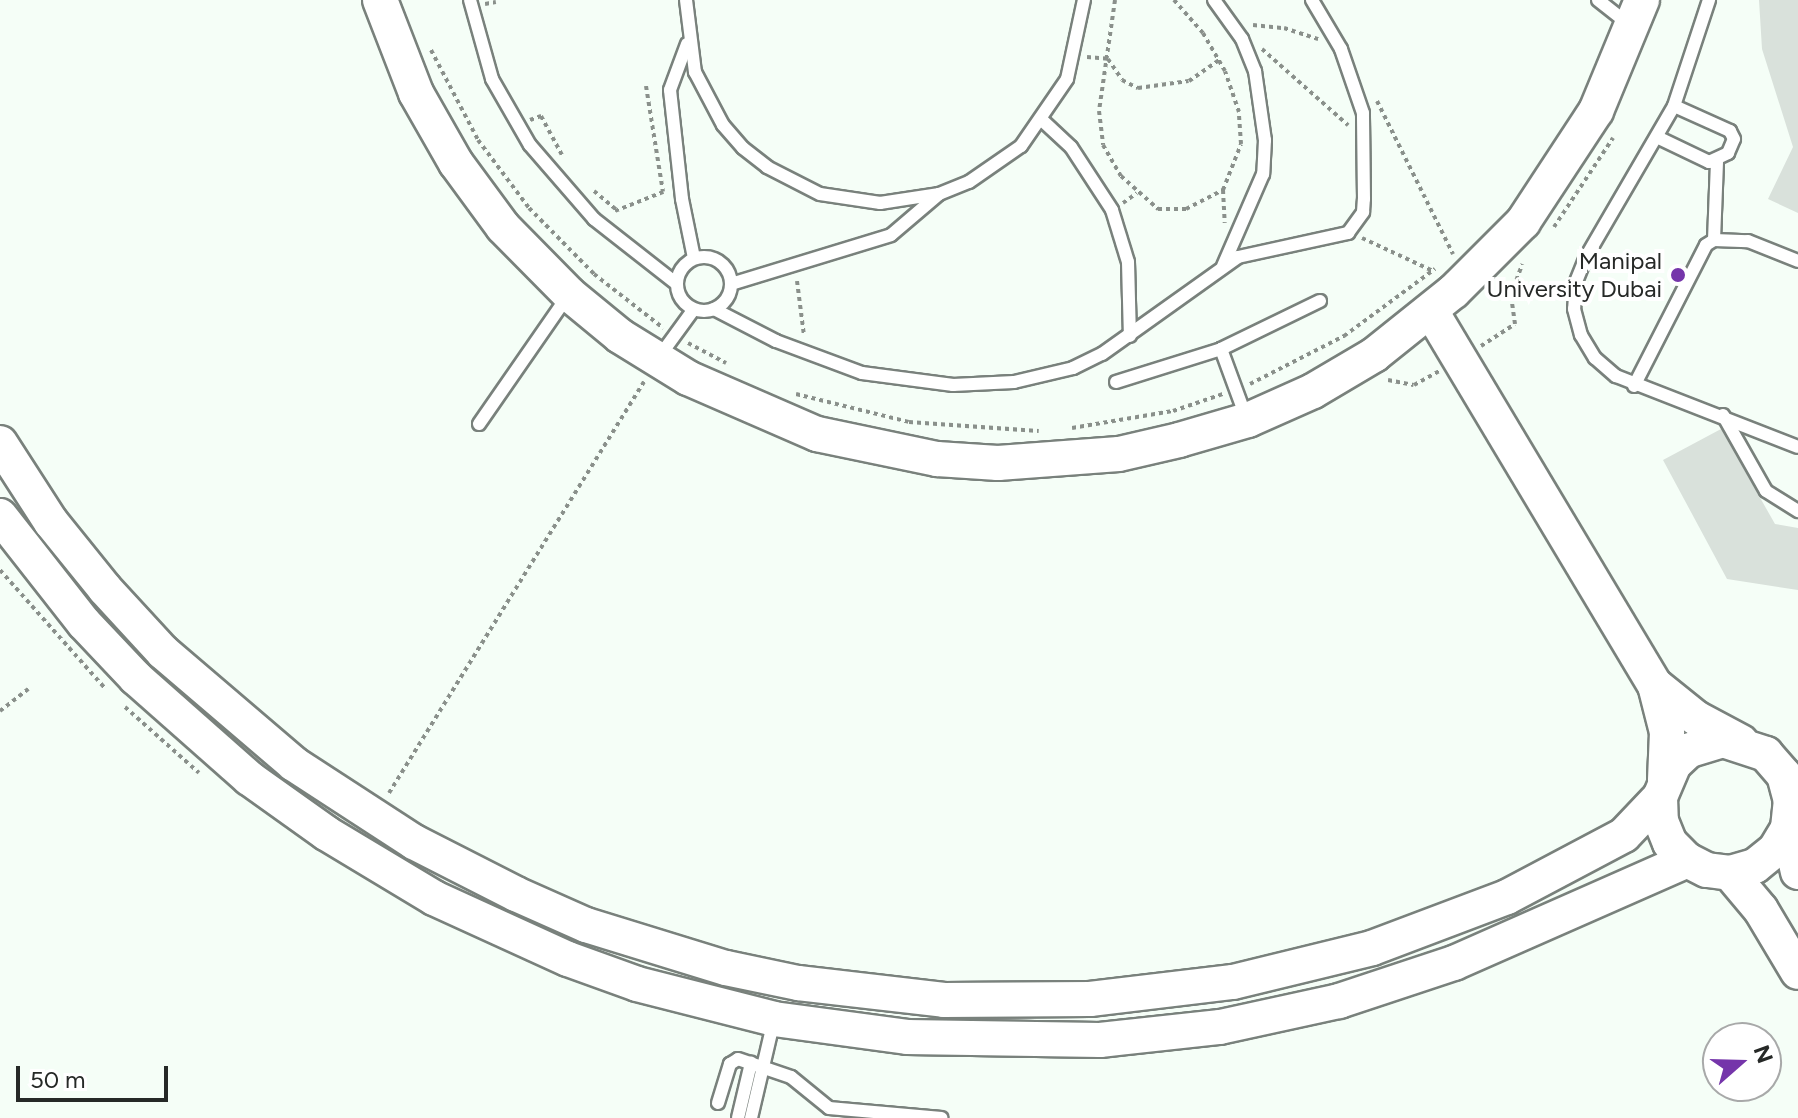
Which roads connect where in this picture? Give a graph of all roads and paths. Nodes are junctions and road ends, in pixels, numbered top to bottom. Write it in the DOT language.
graph roads {
  1 [pos="380,0"];
  2 [pos="470,0"];
  3 [pos="686,0"];
  4 [pos="1084,0"];
  5 [pos="1115,0"];
  6 [pos="1174,0"];
  7 [pos="1214,0"];
  8 [pos="1312,0"];
  9 [pos="1598,0"];
  10 [pos="1709,0"];
  11 [pos="1638,14"];
  12 [pos="1234,25"];
  13 [pos="426,38"];
  14 [pos="1242,39"];
  15 [pos="687,44"];
  16 [pos="1341,49"];
  17 [pos="1075,56"];
  18 [pos="1108,59"];
  19 [pos="1219,60"];
  20 [pos="646,86"];
  21 [pos="1373,94"];
  22 [pos="1674,106"];
  23 [pos="1043,121"];
  24 [pos="517,124"];
  25 [pos="1618,128"];
  26 [pos="1659,138"];
  27 [pos="1365,140"];
  28 [pos="565,159"];
  29 [pos="1717,162"];
  30 [pos="584,183"];
  31 [pos="680,186"];
  32 [pos="663,192"];
  33 [pos="939,194"];
  34 [pos="617,210"];
  35 [pos="594,219"];
  36 [pos="1348,233"];
  37 [pos="1545,239"];
  38 [pos="1714,240"];
  39 [pos="1528,257"];
  40 [pos="694,258"];
  41 [pos="1798,261"];
  42 [pos="1223,266"];
  43 [pos="796,267"];
  44 [pos="1442,279"];
  45 [pos="677,284"];
  46 [pos="731,284"];
  47 [pos="569,294"];
  48 [pos="1320,301"];
  49 [pos="694,309"];
  50 [pos="714,309"];
  51 [pos="1130,336"];
  52 [pos="1221,349"];
  53 [pos="806,354"];
  54 [pos="1460,360"];
  55 [pos="653,368"];
  56 [pos="739,369"];
  57 [pos="1116,382"];
  58 [pos="1381,382"];
  59 [pos="1634,386"];
  60 [pos="793,392"];
  61 [pos="1242,404"];
  62 [pos="1723,415"];
  63 [pos="479,424"];
  64 [pos="1062,429"];
  65 [pos="1048,431"];
  66 [pos="0,443"];
  67 [pos="1798,447"];
  68 [pos="1798,511"];
  69 [pos="0,516"];
  70 [pos="1655,685"];
  71 [pos="28,689"];
  72 [pos="0,711"];
  73 [pos="1742,742"];
  74 [pos="1662,789"];
  75 [pos="365,813"];
  76 [pos="1788,828"];
  77 [pos="1687,860"];
  78 [pos="1798,872"];
  79 [pos="1730,873"];
  80 [pos="1798,972"];
  81 [pos="774,1019"];
  82 [pos="757,1064"];
  83 [pos="718,1103"];
  84 [pos="820,1104"];
  85 [pos="887,1116"];
  86 [pos="738,1118"];
  87 [pos="751,1118"];
  88 [pos="819,1118"];
  89 [pos="942,1118"];
  1 -- 47 [label="street"];
  2 -- 24 [label="lane"];
  3 -- 15 [label="lane"];
  4 -- 17 [label="lane"];
  5 -- 18 [label="path"];
  6 -- 19 [label="path"];
  7 -- 12 [label="lane"];
  8 -- 16 [label="lane"];
  9 -- 11 [label="lane"];
  10 -- 22 [label="lane"];
  11 -- 44 [label="street"];
  12 -- 14 [label="lane"];
  12 -- 16 [label="path"];
  13 -- 55 [label="path"];
  14 -- 27 [label="path"];
  14 -- 42 [label="lane"];
  15 -- 31 [label="lane"];
  15 -- 33 [label="lane"];
  16 -- 27 [label="lane"];
  17 -- 18 [label="path"];
  17 -- 23 [label="lane"];
  18 -- 19 [label="path"];
  18 -- 19 [label="path"];
  20 -- 32 [label="path"];
  21 -- 44 [label="path"];
  22 -- 26 [label="lane"];
  22 -- 29 [label="lane"];
  23 -- 33 [label="lane"];
  23 -- 51 [label="lane"];
  24 -- 28 [label="path"];
  24 -- 35 [label="lane"];
  25 -- 37 [label="path"];
  26 -- 29 [label="lane"];
  26 -- 59 [label="lane"];
  27 -- 36 [label="lane"];
  29 -- 38 [label="lane"];
  30 -- 34 [label="path"];
  31 -- 32 [label="path"];
  31 -- 40 [label="lane"];
  32 -- 34 [label="path"];
  33 -- 43 [label="lane"];
  34 -- 35 [label="path"];
  35 -- 45 [label="lane"];
  36 -- 42 [label="lane"];
  36 -- 44 [label="path"];
  38 -- 41 [label="lane"];
  38 -- 59 [label="lane"];
  39 -- 54 [label="path"];
  40 -- 45 [label="lane"];
  40 -- 46 [label="lane"];
  42 -- 51 [label="lane"];
  43 -- 46 [label="lane"];
  43 -- 53 [label="path"];
  44 -- 54 [label="street"];
  44 -- 61 [label="path"];
  44 -- 61 [label="street"];
  45 -- 49 [label="lane"];
  46 -- 50 [label="lane"];
  47 -- 55 [label="street"];
  47 -- 63 [label="lane"];
  48 -- 52 [label="lane"];
  49 -- 50 [label="lane"];
  49 -- 55 [label="lane"];
  50 -- 53 [label="lane"];
  51 -- 53 [label="lane"];
  52 -- 57 [label="lane"];
  52 -- 61 [label="lane"];
  54 -- 58 [label="path"];
  54 -- 70 [label="street"];
  55 -- 56 [label="path"];
  55 -- 61 [label="street"];
  55 -- 75 [label="path"];
  59 -- 62 [label="lane"];
  60 -- 65 [label="path"];
  61 -- 64 [label="path"];
  62 -- 67 [label="lane"];
  62 -- 68 [label="lane"];
  66 -- 75 [label="street"];
  69 -- 81 [label="street"];
  70 -- 73 [label="street"];
  70 -- 74 [label="street"];
  71 -- 72 [label="path"];
  73 -- 74 [label="street"];
  73 -- 76 [label="street"];
  74 -- 75 [label="street"];
  74 -- 77 [label="street"];
  76 -- 78 [label="street"];
  76 -- 79 [label="street"];
  77 -- 79 [label="street"];
  77 -- 81 [label="street"];
  79 -- 80 [label="street"];
  81 -- 82 [label="lane"];
  82 -- 83 [label="lane"];
  82 -- 84 [label="lane"];
  82 -- 86 [label="lane"];
  82 -- 87 [label="lane"];
  84 -- 85 [label="lane"];
  84 -- 88 [label="lane"];
  85 -- 89 [label="lane"];
}
